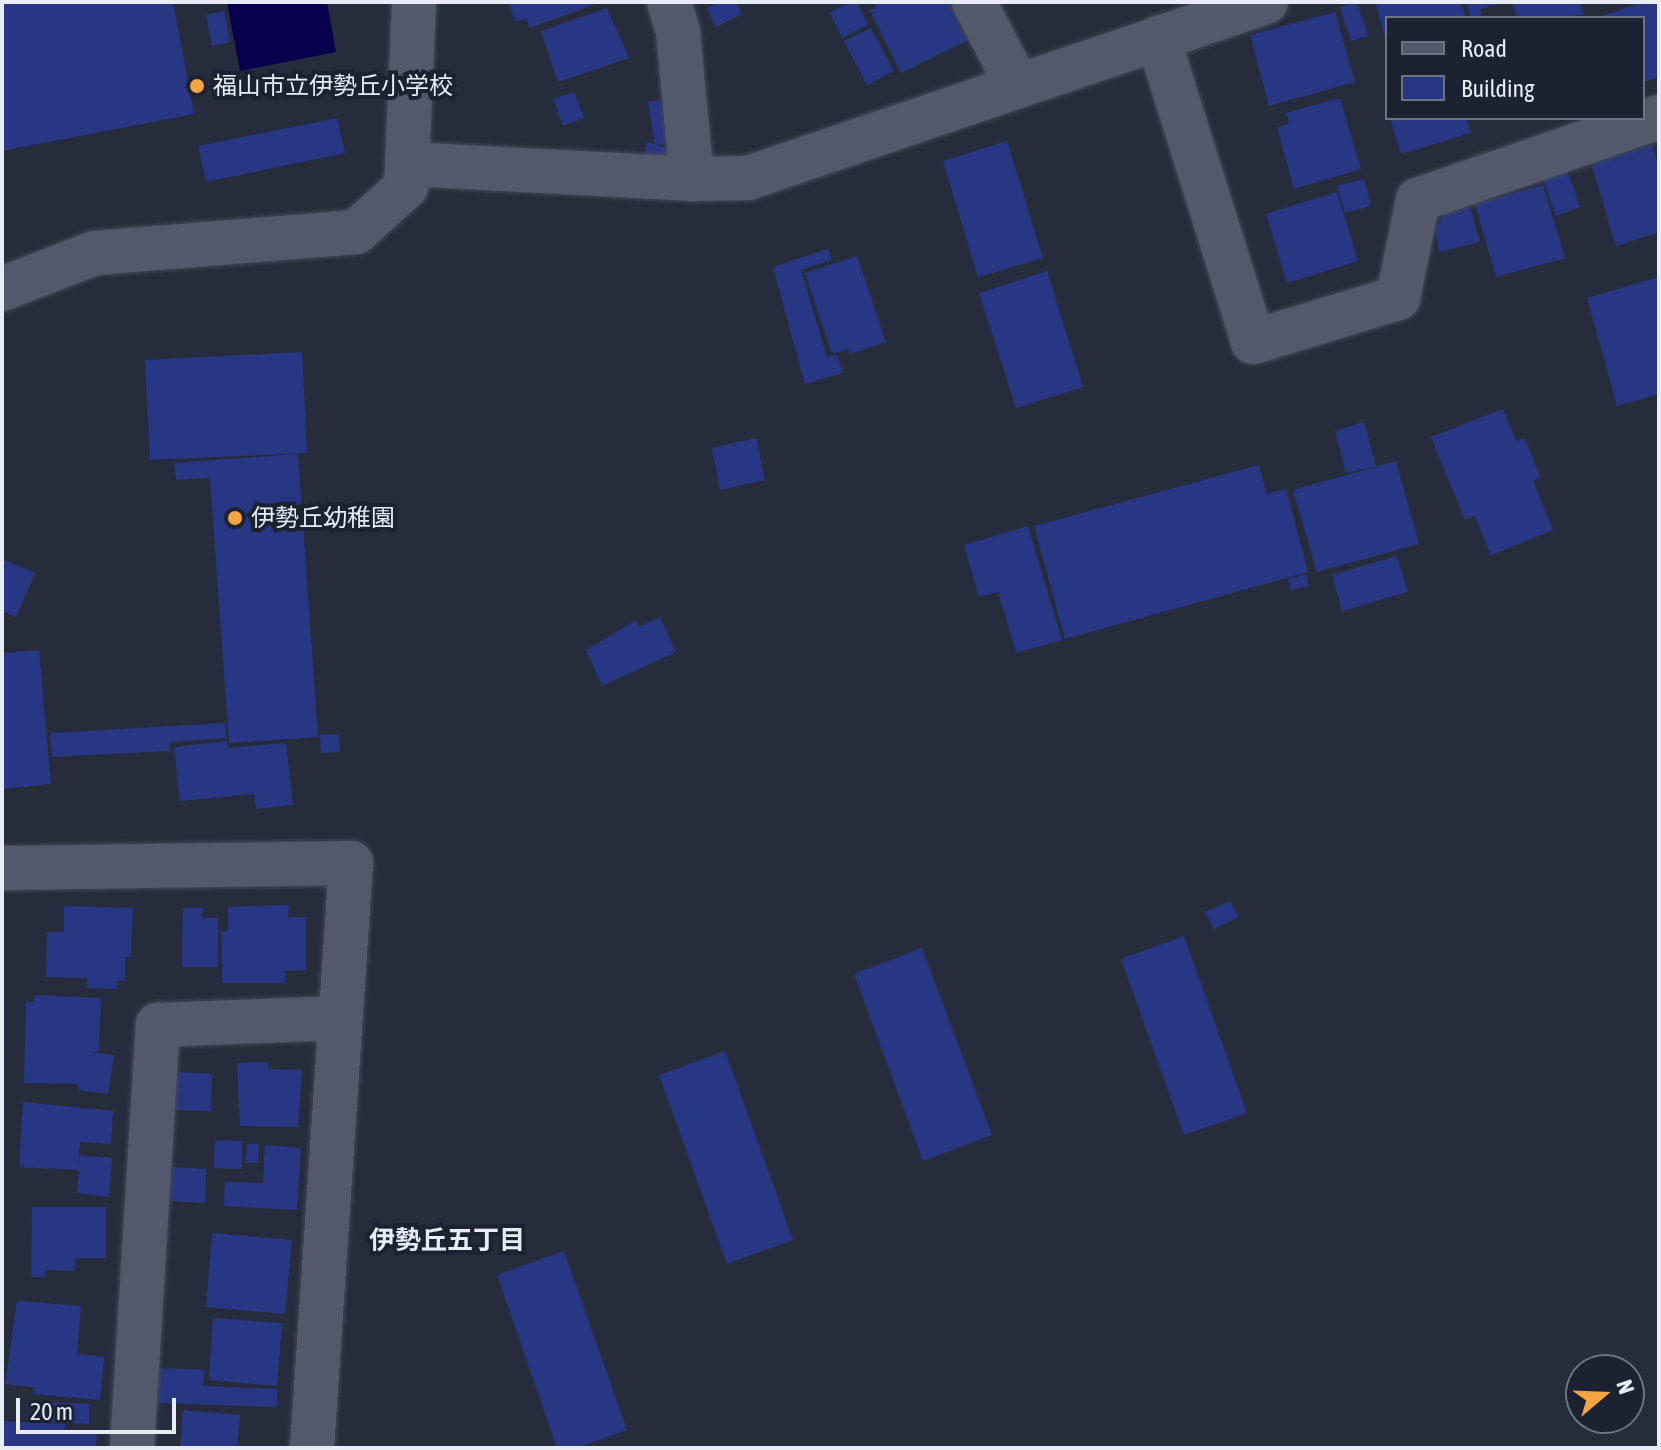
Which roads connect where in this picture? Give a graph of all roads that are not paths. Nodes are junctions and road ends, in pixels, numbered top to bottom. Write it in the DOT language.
graph roads {
  1 [pos="414,2"];
  2 [pos="669,2"];
  3 [pos="974,2"];
  4 [pos="1266,2"];
  5 [pos="1158,38"];
  6 [pos="1018,86"];
  7 [pos="1659,117"];
  8 [pos="408,164"];
  9 [pos="692,179"];
  10 [pos="2,289"];
  11 [pos="2,868"];
  12 [pos="341,1018"];
  13 [pos="132,1448"];
  14 [pos="312,1448"];
  1 -- 8 [label="street"];
  2 -- 9 [label="street"];
  3 -- 6 [label="street"];
  4 -- 5 [label="street"];
  5 -- 6 [label="street"];
  5 -- 7 [label="street"];
  6 -- 9 [label="street"];
  8 -- 9 [label="street"];
  8 -- 10 [label="street"];
  11 -- 12 [label="street"];
  12 -- 13 [label="street"];
  12 -- 14 [label="street"];
}
